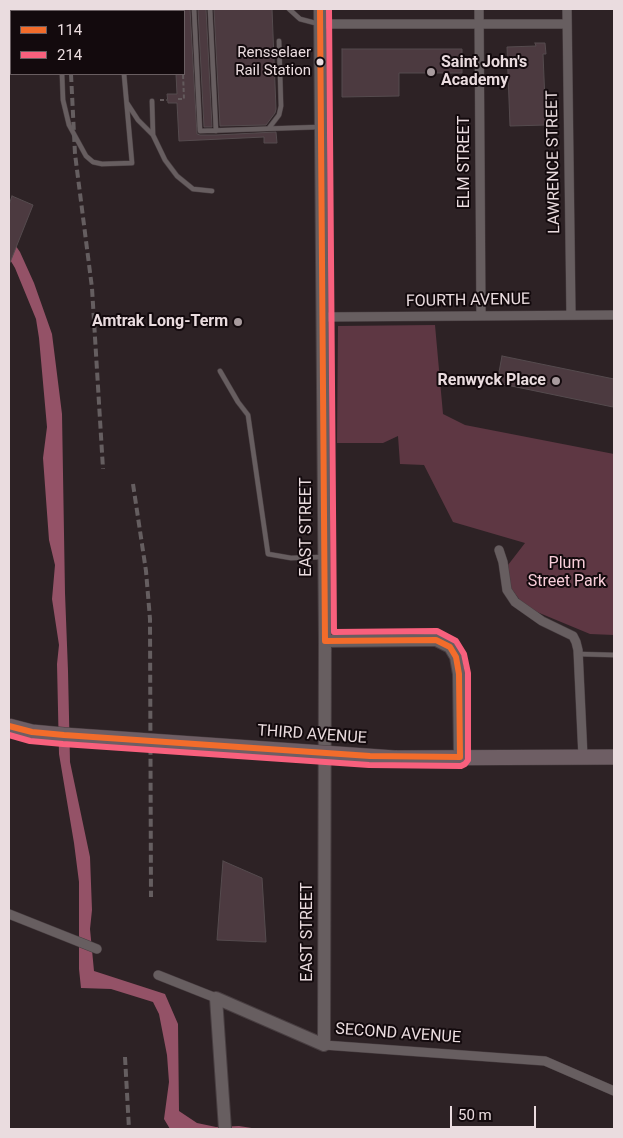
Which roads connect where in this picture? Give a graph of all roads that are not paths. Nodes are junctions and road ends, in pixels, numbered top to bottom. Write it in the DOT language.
graph roads {
  1 [pos="194,9"];
  2 [pos="210,9"];
  3 [pos="289,9"];
  4 [pos="320,9"];
  5 [pos="479,9"];
  6 [pos="567,9"];
  7 [pos="320,24"];
  8 [pos="479,24"];
  9 [pos="567,24"];
  10 [pos="278,41"];
  11 [pos="62,75"];
  12 [pos="124,75"];
  13 [pos="152,100"];
  14 [pos="126,102"];
  15 [pos="321,127"];
  16 [pos="269,128"];
  17 [pos="216,131"];
  18 [pos="153,134"];
  19 [pos="212,191"];
  20 [pos="571,315"];
  21 [pos="614,315"];
  22 [pos="481,316"];
  23 [pos="322,317"];
  24 [pos="220,371"];
  25 [pos="499,550"];
  26 [pos="323,557"];
  27 [pos="325,641"];
  28 [pos="578,654"];
  29 [pos="614,655"];
  30 [pos="9,726"];
  31 [pos="583,757"];
  32 [pos="614,757"];
  33 [pos="460,758"];
  34 [pos="9,914"];
  35 [pos="97,949"];
  36 [pos="158,975"];
  37 [pos="216,998"];
  38 [pos="324,1045"];
  39 [pos="614,1090"];
  40 [pos="225,1125"];
  1 -- 17 [label="lane"];
  2 -- 17 [label="lane"];
  3 -- 7 [label="lane"];
  4 -- 7 [label="street, EAST STREET"];
  5 -- 8 [label="street, ELM STREET"];
  6 -- 9 [label="street, LAWRENCE STREET"];
  7 -- 8 [label="street"];
  7 -- 15 [label="street, EAST STREET"];
  8 -- 9 [label="street"];
  8 -- 22 [label="street, ELM STREET"];
  9 -- 20 [label="street, LAWRENCE STREET"];
  10 -- 16 [label="lane"];
  11 -- 14 [label="lane"];
  12 -- 14 [label="lane"];
  13 -- 18 [label="lane"];
  14 -- 18 [label="lane"];
  15 -- 16 [label="lane"];
  15 -- 23 [label="street, EAST STREET"];
  16 -- 17 [label="lane"];
  18 -- 19 [label="lane"];
  20 -- 21 [label="street, FOURTH AVENUE"];
  20 -- 22 [label="street, FOURTH AVENUE"];
  22 -- 23 [label="street, FOURTH AVENUE"];
  23 -- 26 [label="street, EAST STREET"];
  24 -- 26 [label="lane"];
  25 -- 28 [label="street"];
  26 -- 27 [label="street, EAST STREET"];
  27 -- 33 [label="street"];
  27 -- 38 [label="street, EAST STREET"];
  28 -- 29 [label="lane"];
  28 -- 31 [label="street"];
  30 -- 33 [label="main road, THIRD AVENUE, bridge"];
  31 -- 32 [label="main road, THIRD AVENUE"];
  31 -- 33 [label="main road, THIRD AVENUE"];
  34 -- 35 [label="street"];
  36 -- 37 [label="street, SECOND AVENUE"];
  37 -- 38 [label="street, SECOND AVENUE"];
  37 -- 40 [label="street"];
  38 -- 39 [label="street, SECOND AVENUE"];
}
